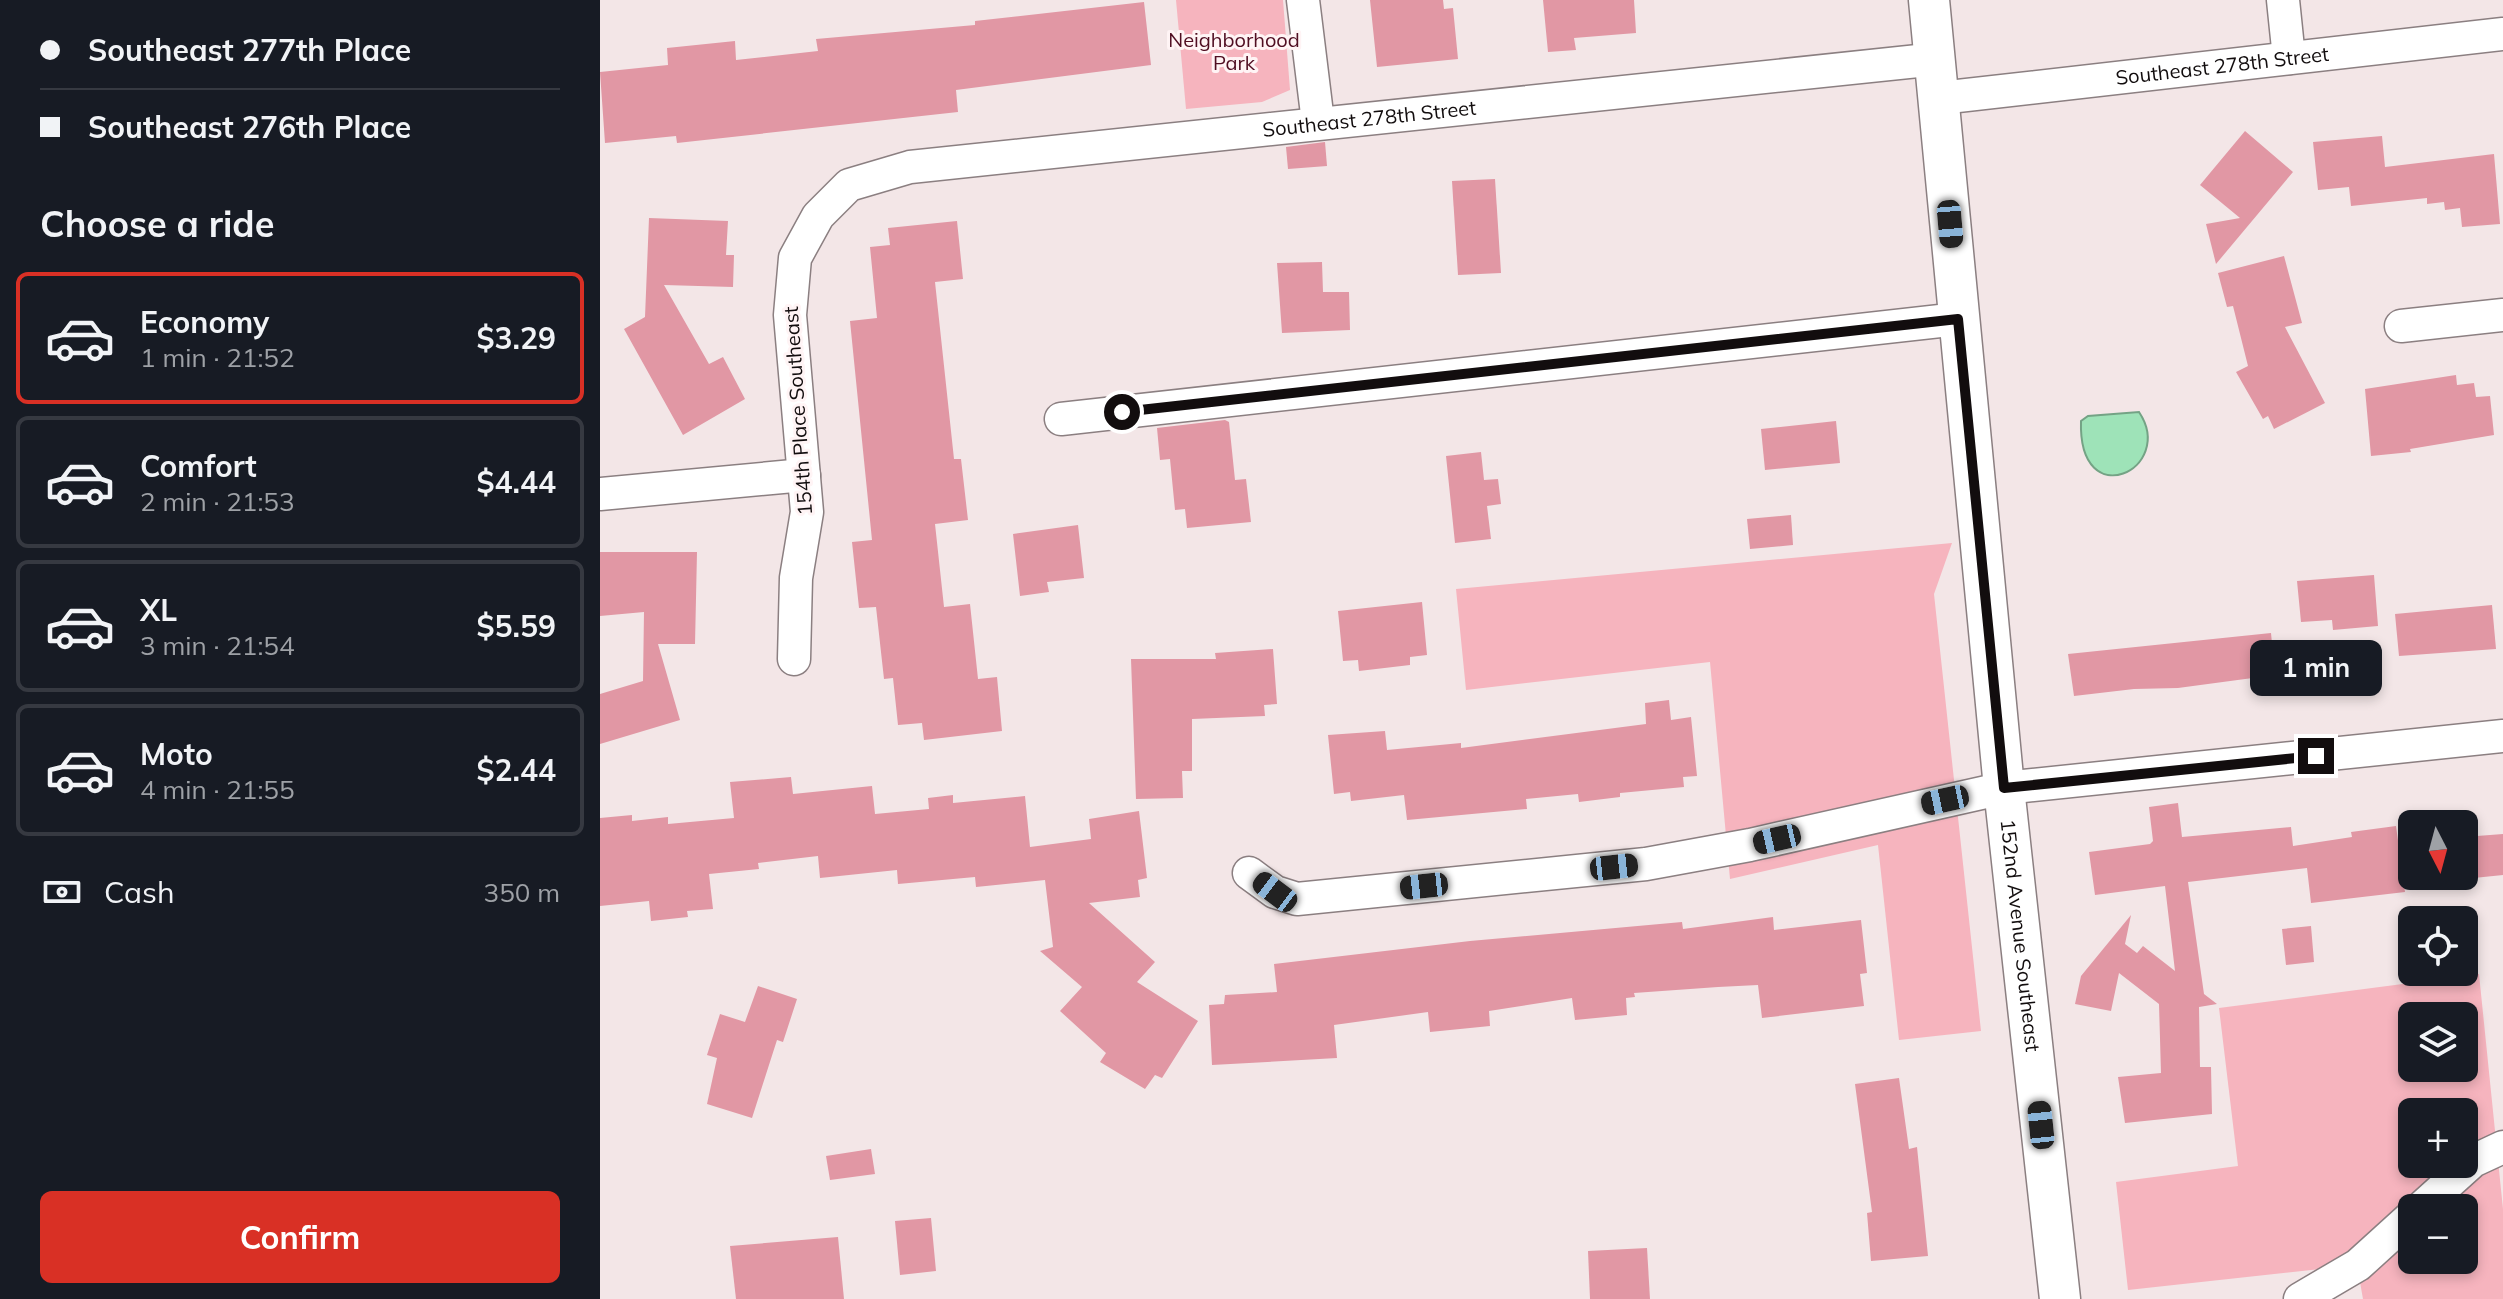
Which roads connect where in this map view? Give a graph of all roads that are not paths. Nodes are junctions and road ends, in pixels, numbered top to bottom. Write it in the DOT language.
graph roads {
  1 [pos="1303,0"];
  2 [pos="1929,0"];
  3 [pos="2283,0"];
  4 [pos="2503,34"];
  5 [pos="2289,58"];
  6 [pos="1937,59"];
  7 [pos="1940,98"];
  8 [pos="1318,122"];
  9 [pos="818,216"];
  10 [pos="2503,315"];
  11 [pos="1958,319"];
  12 [pos="2401,326"];
  13 [pos="1061,419"];
  14 [pos="804,475"];
  15 [pos="600,494"];
  16 [pos="794,659"];
  17 [pos="2503,736"];
  18 [pos="2004,788"];
  19 [pos="1249,873"];
  20 [pos="2503,1147"];
  21 [pos="2436,1194"];
  22 [pos="2398,1229"];
  23 [pos="2060,1299"];
  24 [pos="2300,1299"];
  1 -- 8 [label="street"];
  2 -- 6 [label="street, 152nd Avenue Southeast"];
  3 -- 5 [label="street"];
  4 -- 5 [label="street, Southeast 278th Street"];
  5 -- 7 [label="street, Southeast 278th Street"];
  6 -- 7 [label="street, 152nd Avenue Southeast"];
  6 -- 8 [label="street, Southeast 278th Street"];
  7 -- 11 [label="street, 152nd Avenue Southeast"];
  8 -- 9 [label="street, Southeast 278th Street"];
  9 -- 14 [label="street, 154th Place Southeast"];
  10 -- 12 [label="street"];
  11 -- 13 [label="street"];
  11 -- 18 [label="street, 152nd Avenue Southeast"];
  14 -- 15 [label="street"];
  14 -- 16 [label="street, 154th Place Southeast"];
  17 -- 18 [label="street"];
  18 -- 19 [label="street"];
  18 -- 23 [label="street, 152nd Avenue Southeast"];
  20 -- 21 [label="street"];
  22 -- 24 [label="street"];
}
